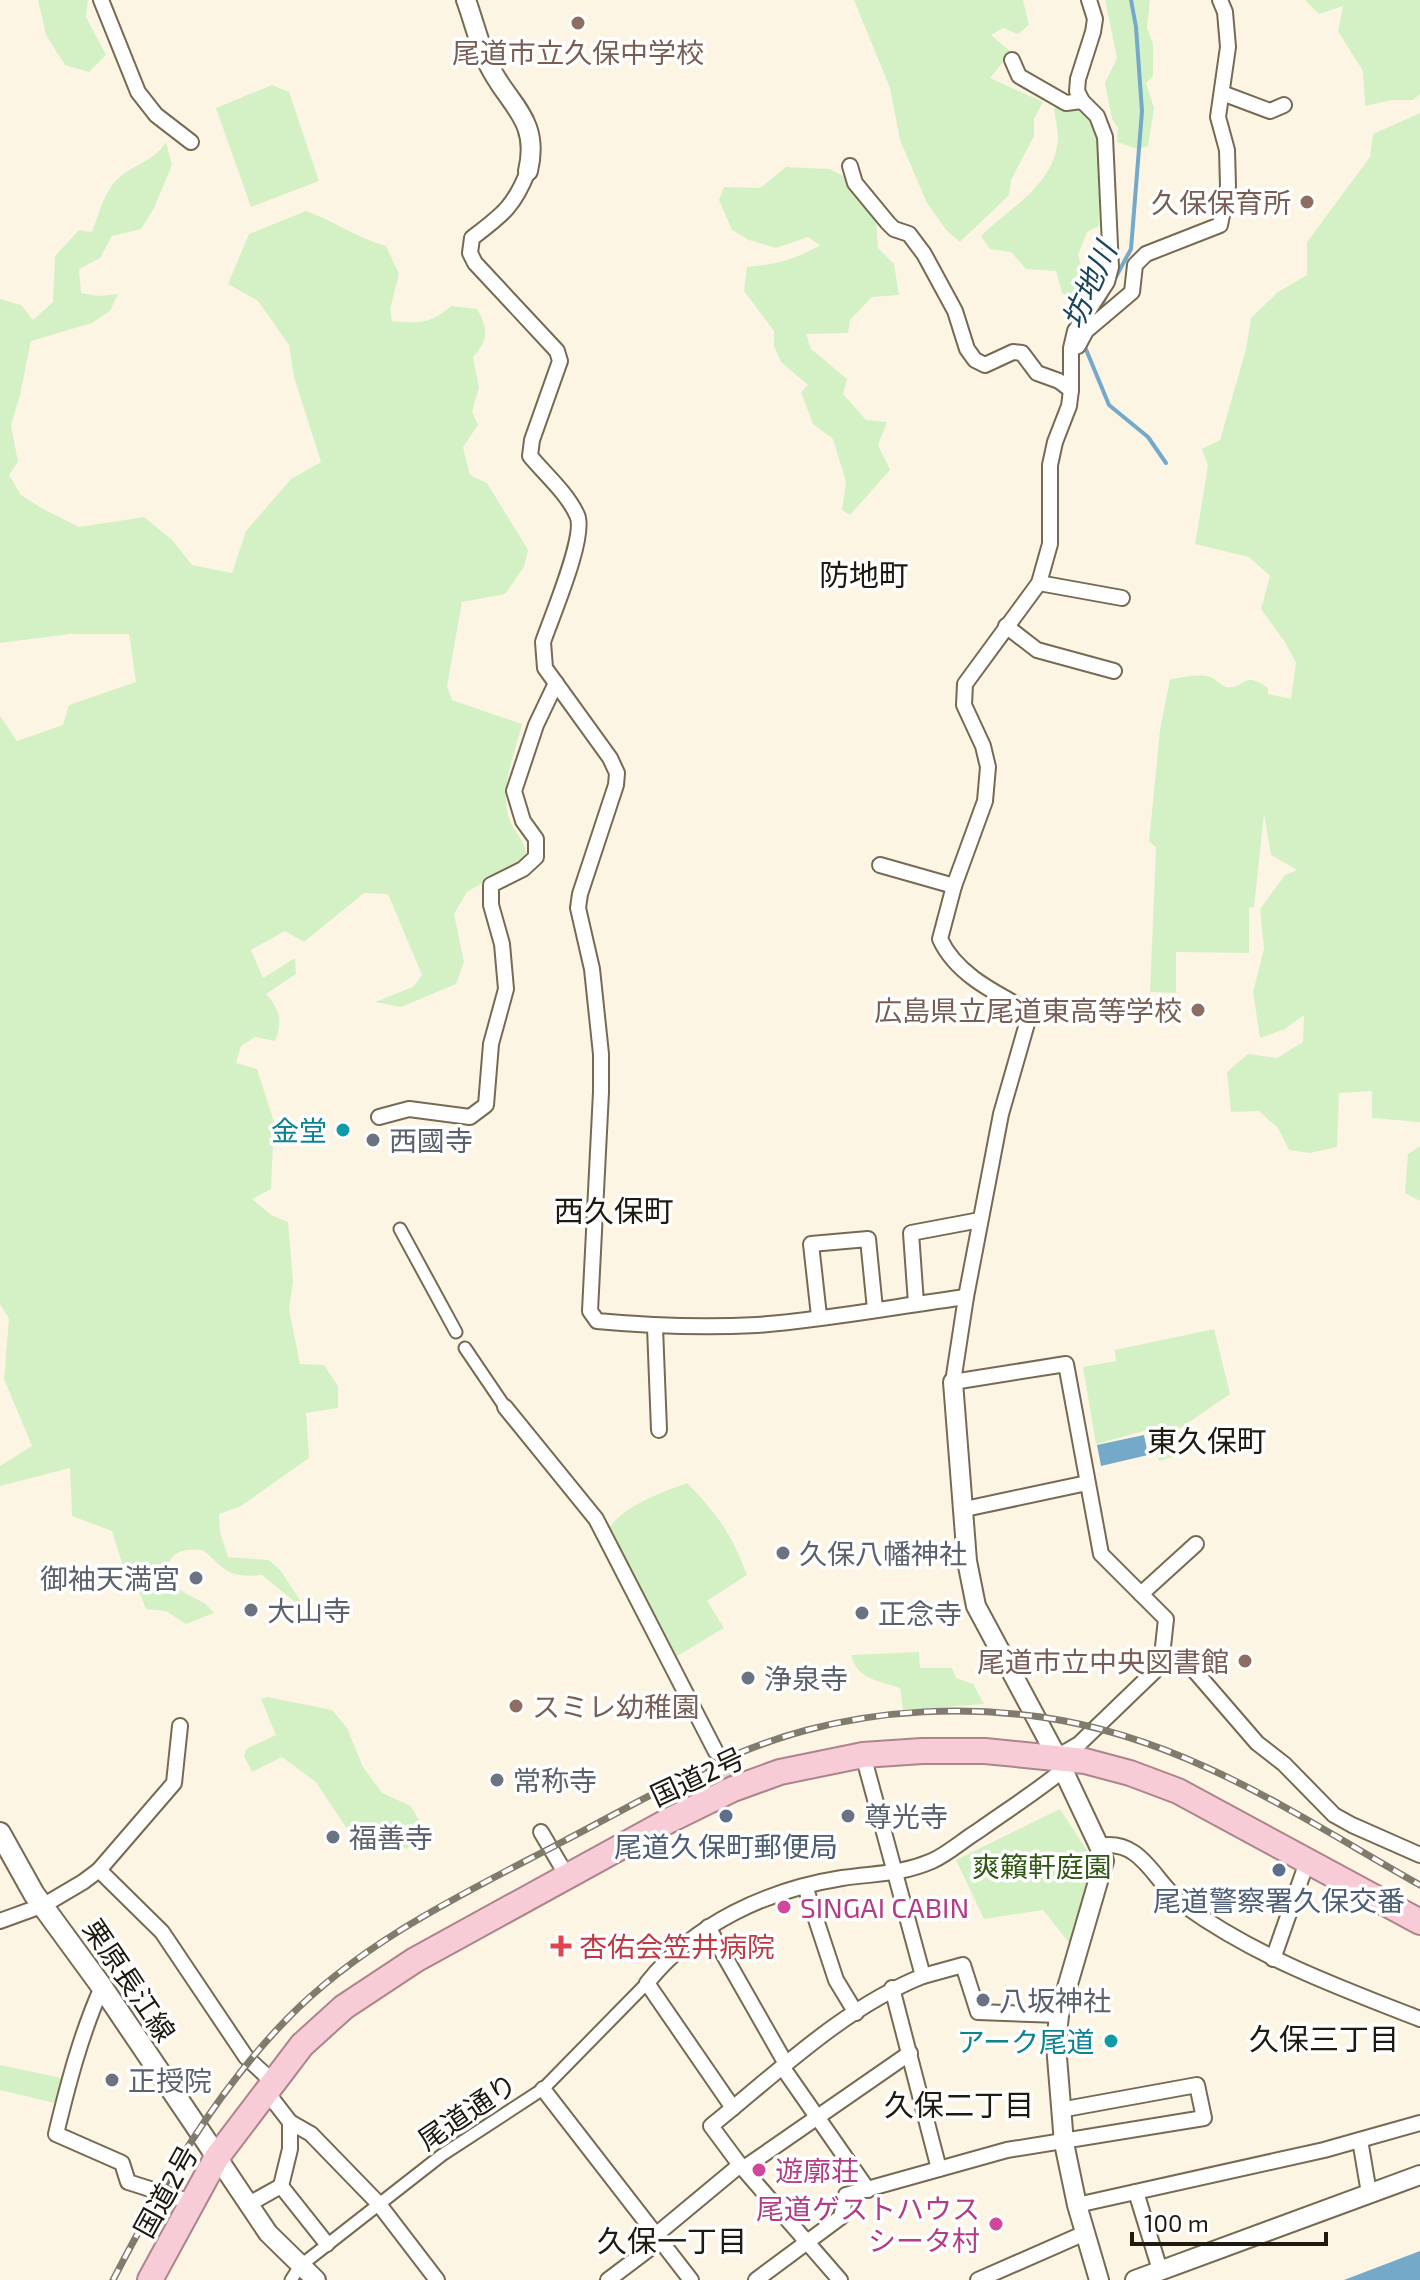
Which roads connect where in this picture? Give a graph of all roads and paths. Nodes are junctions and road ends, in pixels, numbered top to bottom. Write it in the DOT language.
graph roads {
  1 [pos="101,0"];
  2 [pos="466,0"];
  3 [pos="1089,0"];
  4 [pos="1220,0"];
  5 [pos="1012,60"];
  6 [pos="1222,93"];
  7 [pos="1082,101"];
  8 [pos="1284,105"];
  9 [pos="191,142"];
  10 [pos="850,166"];
  11 [pos="528,171"];
  12 [pos="1071,348"];
  13 [pos="1071,390"];
  14 [pos="1039,583"];
  15 [pos="1122,598"];
  16 [pos="1006,626"];
  17 [pos="1114,671"];
  18 [pos="556,683"];
  19 [pos="880,865"];
  20 [pos="954,886"];
  21 [pos="379,1117"];
  22 [pos="980,1220"];
  23 [pos="400,1229"];
  24 [pos="966,1297"];
  25 [pos="916,1303"];
  26 [pos="875,1309"];
  27 [pos="819,1316"];
  28 [pos="655,1327"];
  29 [pos="456,1332"];
  30 [pos="465,1348"];
  31 [pos="953,1382"];
  32 [pos="505,1407"];
  33 [pos="659,1430"];
  34 [pos="1087,1483"];
  35 [pos="965,1509"];
  36 [pos="1196,1544"];
  37 [pos="1141,1594"];
  38 [pos="1161,1665"];
  39 [pos="180,1726"];
  40 [pos="716,1752"];
  41 [pos="863,1755"];
  42 [pos="1060,1764"];
  43 [pos="541,1832"];
  44 [pos="0,1833"];
  45 [pos="1099,1846"];
  46 [pos="1420,1855"];
  47 [pos="1307,1862"];
  48 [pos="99,1870"];
  49 [pos="896,1874"];
  50 [pos="567,1876"];
  51 [pos="805,1886"];
  52 [pos="44,1905"];
  53 [pos="0,1921"];
  54 [pos="1420,1922"];
  55 [pos="708,1927"];
  56 [pos="1273,1959"];
  57 [pos="923,1976"];
  58 [pos="647,1983"];
  59 [pos="102,1987"];
  60 [pos="892,1988"];
  61 [pos="856,2013"];
  62 [pos="1059,2015"];
  63 [pos="1420,2019"];
  64 [pos="910,2053"];
  65 [pos="784,2066"];
  66 [pos="270,2086"];
  67 [pos="543,2089"];
  68 [pos="733,2108"];
  69 [pos="1060,2110"];
  70 [pos="819,2116"];
  71 [pos="290,2122"];
  72 [pos="1420,2123"];
  73 [pos="1360,2140"];
  74 [pos="1064,2143"];
  75 [pos="217,2157"];
  76 [pos="742,2166"];
  77 [pos="939,2169"];
  78 [pos="1420,2175"];
  79 [pos="281,2186"];
  80 [pos="868,2190"];
  81 [pos="1136,2192"];
  82 [pos="1369,2193"];
  83 [pos="191,2202"];
  84 [pos="378,2203"];
  85 [pos="249,2204"];
  86 [pos="1077,2205"];
  87 [pos="1085,2233"];
  88 [pos="659,2237"];
  89 [pos="806,2240"];
  90 [pos="327,2244"];
  91 [pos="1160,2270"];
  92 [pos="296,2273"];
  93 [pos="150,2280"];
  94 [pos="316,2280"];
  95 [pos="437,2280"];
  96 [pos="608,2280"];
  97 [pos="691,2280"];
  98 [pos="756,2280"];
  99 [pos="840,2280"];
  100 [pos="978,2280"];
  101 [pos="1099,2280"];
  102 [pos="1135,2280"];
  1 -- 9 [label="street"];
  2 -- 11 [label="street"];
  3 -- 7 [label="street"];
  4 -- 6 [label="street"];
  5 -- 7 [label="street"];
  6 -- 8 [label="street"];
  6 -- 12 [label="street"];
  7 -- 12 [label="street"];
  10 -- 13 [label="street"];
  11 -- 18 [label="street"];
  12 -- 13 [label="street"];
  13 -- 14 [label="street"];
  14 -- 15 [label="street"];
  14 -- 16 [label="street"];
  16 -- 17 [label="street"];
  16 -- 20 [label="street"];
  18 -- 21 [label="street"];
  18 -- 28 [label="street"];
  19 -- 20 [label="street"];
  20 -- 22 [label="street"];
  22 -- 24 [label="street"];
  22 -- 25 [label="street"];
  23 -- 29 [label="street"];
  24 -- 25 [label="street"];
  24 -- 31 [label="street"];
  25 -- 26 [label="street"];
  26 -- 27 [label="street"];
  26 -- 27 [label="street"];
  27 -- 28 [label="street"];
  28 -- 33 [label="street"];
  30 -- 32 [label="street"];
  31 -- 34 [label="street"];
  31 -- 35 [label="street"];
  32 -- 40 [label="street"];
  34 -- 35 [label="street"];
  34 -- 37 [label="street"];
  35 -- 42 [label="street"];
  36 -- 37 [label="street"];
  37 -- 38 [label="street"];
  38 -- 42 [label="street"];
  38 -- 46 [label="street"];
  39 -- 48 [label="street"];
  41 -- 42 [label="highway, 国道2号"];
  41 -- 49 [label="street"];
  41 -- 50 [label="highway, 国道2号"];
  42 -- 45 [label="street"];
  42 -- 47 [label="highway, 国道2号"];
  42 -- 49 [label="street"];
  43 -- 50 [label="street"];
  44 -- 52 [label="main road, 栗原長江線"];
  45 -- 56 [label="street"];
  45 -- 62 [label="street"];
  47 -- 54 [label="highway, 国道2号"];
  47 -- 56 [label="street"];
  48 -- 52 [label="street"];
  48 -- 66 [label="street"];
  49 -- 51 [label="street"];
  49 -- 57 [label="street"];
  50 -- 66 [label="highway, 国道2号"];
  51 -- 55 [label="street"];
  51 -- 61 [label="street"];
  52 -- 53 [label="street"];
  52 -- 59 [label="main road, 栗原長江線"];
  55 -- 58 [label="street"];
  55 -- 65 [label="street"];
  56 -- 63 [label="street"];
  57 -- 60 [label="street"];
  57 -- 62 [label="street"];
  58 -- 67 [label="street, 尾道通り"];
  58 -- 68 [label="street"];
  59 -- 75 [label="main road, 栗原長江線"];
  59 -- 83 [label="street"];
  60 -- 61 [label="street"];
  60 -- 64 [label="street"];
  61 -- 65 [label="street"];
  62 -- 69 [label="street"];
  64 -- 70 [label="street"];
  64 -- 77 [label="street"];
  65 -- 68 [label="street"];
  65 -- 70 [label="street"];
  66 -- 71 [label="street"];
  66 -- 75 [label="highway, 国道2号"];
  67 -- 84 [label="street, 尾道通り"];
  67 -- 88 [label="street"];
  68 -- 76 [label="street"];
  69 -- 74 [label="street"];
  69 -- 74 [label="street"];
  70 -- 76 [label="street"];
  70 -- 80 [label="street"];
  71 -- 79 [label="street"];
  71 -- 84 [label="street"];
  72 -- 73 [label="street"];
  73 -- 81 [label="street"];
  73 -- 82 [label="street"];
  74 -- 77 [label="street"];
  74 -- 86 [label="street"];
  75 -- 83 [label="highway, 国道2号"];
  75 -- 85 [label="street"];
  76 -- 88 [label="street"];
  76 -- 89 [label="street"];
  77 -- 80 [label="street"];
  78 -- 82 [label="street"];
  79 -- 85 [label="street"];
  79 -- 90 [label="street"];
  80 -- 89 [label="street"];
  81 -- 86 [label="street"];
  81 -- 91 [label="street"];
  82 -- 91 [label="street"];
  83 -- 93 [label="highway, 国道2号"];
  84 -- 90 [label="street, 尾道通り"];
  84 -- 95 [label="street"];
  85 -- 92 [label="street"];
  86 -- 87 [label="street"];
  87 -- 100 [label="street"];
  87 -- 101 [label="street"];
  88 -- 96 [label="street"];
  88 -- 97 [label="street"];
  89 -- 98 [label="street"];
  89 -- 99 [label="street"];
  90 -- 92 [label="street, 尾道通り"];
  91 -- 102 [label="street"];
  92 -- 94 [label="street"];
}
